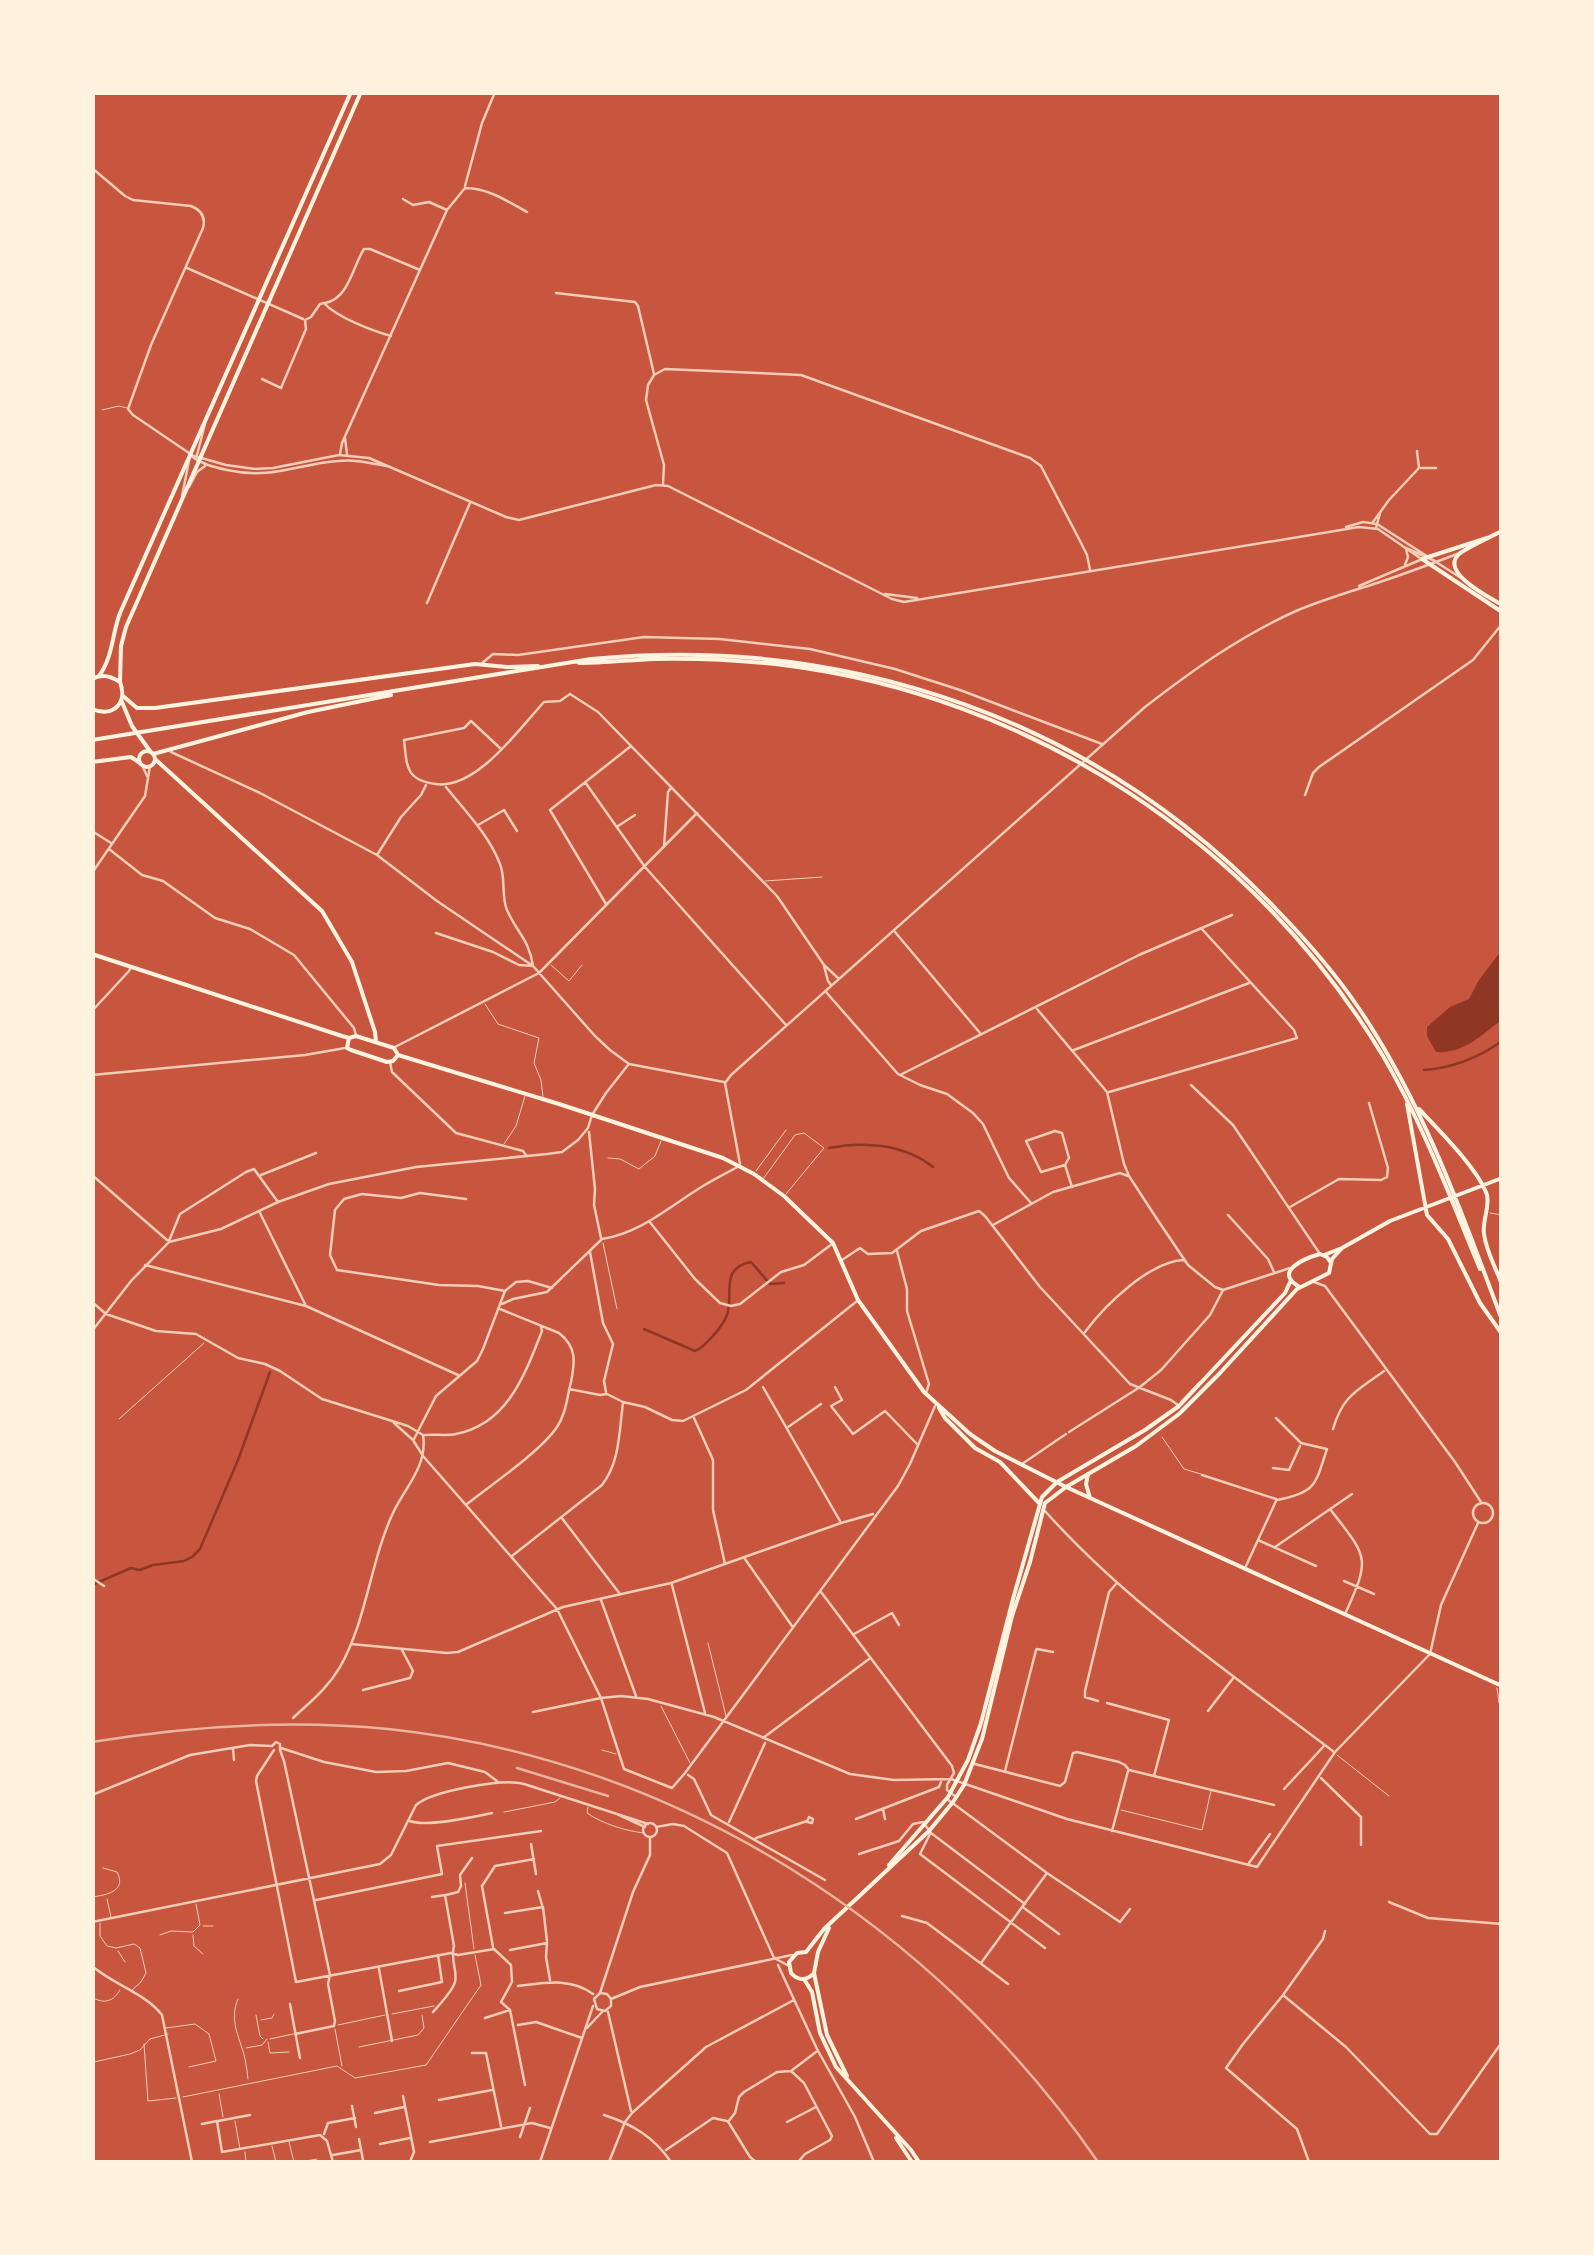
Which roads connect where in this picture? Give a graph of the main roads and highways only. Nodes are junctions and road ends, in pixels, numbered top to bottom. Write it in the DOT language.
graph roads {
  1 [pos="352,92"];
  2 [pos="362,92"];
  3 [pos="196,457"];
  4 [pos="1502,531"];
  5 [pos="1492,536"];
  6 [pos="1502,605"];
  7 [pos="1502,612"];
  8 [pos="569,664"];
  9 [pos="558,665"];
  10 [pos="96,677"];
  11 [pos="483,678"];
  12 [pos="120,682"];
  13 [pos="122,699"];
  14 [pos="92,709"];
  15 [pos="111,712"];
  16 [pos="128,718"];
  17 [pos="92,740"];
  18 [pos="141,741"];
  19 [pos="141,753"];
  20 [pos="152,759"];
  21 [pos="92,762"];
  22 [pos="141,764"];
  23 [pos="92,954"];
  24 [pos="348,1038"];
  25 [pos="376,1042"];
  26 [pos="398,1055"];
  27 [pos="1405,1096"];
  28 [pos="1416,1106"];
  29 [pos="1502,1178"];
  30 [pos="1448,1183"];
  31 [pos="1482,1186"];
  32 [pos="1424,1208"];
  33 [pos="1458,1208"];
  34 [pos="1342,1248"];
  35 [pos="1319,1254"];
  36 [pos="1331,1263"];
  37 [pos="1290,1279"];
  38 [pos="1502,1285"];
  39 [pos="1300,1286"];
  40 [pos="1502,1334"];
  41 [pos="936,1404"];
  42 [pos="1088,1474"];
  43 [pos="1057,1482"];
  44 [pos="1066,1487"];
  45 [pos="1090,1498"];
  46 [pos="1042,1506"];
  47 [pos="1500,1686"];
  48 [pos="971,1763"];
  49 [pos="873,1882"];
  50 [pos="831,1924"];
  51 [pos="806,1952"];
  52 [pos="816,1960"];
  53 [pos="813,1974"];
  54 [pos="804,1979"];
  55 [pos="855,2089"];
  56 [pos="916,2162"];
  1 -- 3 [label="main road"];
  2 -- 3 [label="main road"];
  3 -- 10 [label="main road"];
  3 -- 12 [label="main road"];
  4 -- 5 [label="main road"];
  5 -- 6 [label="main road"];
  5 -- 7 [label="main road"];
  8 -- 9 [label="main road"];
  8 -- 27 [label="main road"];
  8 -- 28 [label="main road"];
  9 -- 11 [label="main road"];
  9 -- 13 [label="main road"];
  10 -- 12 [label="main road"];
  11 -- 17 [label="main road"];
  11 -- 20 [label="main road"];
  12 -- 13 [label="main road"];
  13 -- 15 [label="main road"];
  13 -- 16 [label="main road"];
  14 -- 15 [label="main road"];
  15 -- 16 [label="main road"];
  16 -- 18 [label="main road"];
  18 -- 19 [label="main road"];
  18 -- 20 [label="main road"];
  19 -- 20 [label="main road"];
  19 -- 22 [label="main road"];
  20 -- 22 [label="main road"];
  20 -- 25 [label="main road"];
  21 -- 22 [label="main road"];
  23 -- 24 [label="main road"];
  24 -- 25 [label="main road"];
  24 -- 26 [label="main road"];
  25 -- 26 [label="main road"];
  26 -- 41 [label="main road"];
  27 -- 30 [label="main road"];
  27 -- 32 [label="main road"];
  28 -- 30 [label="main road"];
  28 -- 31 [label="main road"];
  29 -- 31 [label="main road"];
  30 -- 33 [label="main road"];
  31 -- 32 [label="main road"];
  31 -- 38 [label="main road"];
  32 -- 34 [label="main road"];
  32 -- 40 [label="main road"];
  33 -- 33 [label="main road"];
  34 -- 35 [label="main road"];
  34 -- 36 [label="main road"];
  35 -- 36 [label="main road"];
  35 -- 37 [label="main road"];
  36 -- 39 [label="main road"];
  37 -- 39 [label="main road"];
  37 -- 43 [label="main road"];
  39 -- 42 [label="main road"];
  41 -- 43 [label="main road"];
  41 -- 46 [label="main road"];
  42 -- 44 [label="main road"];
  42 -- 45 [label="main road"];
  43 -- 44 [label="main road"];
  43 -- 46 [label="main road"];
  44 -- 45 [label="main road"];
  44 -- 46 [label="main road"];
  45 -- 47 [label="main road"];
  46 -- 48 [label="main road"];
  48 -- 49 [label="main road"];
  48 -- 49 [label="main road"];
  49 -- 50 [label="main road"];
  50 -- 51 [label="main road"];
  50 -- 52 [label="main road"];
  51 -- 52 [label="main road"];
  51 -- 54 [label="main road"];
  52 -- 53 [label="main road"];
  53 -- 54 [label="main road"];
  53 -- 55 [label="main road"];
  54 -- 55 [label="main road"];
  55 -- 56 [label="main road"];
}
